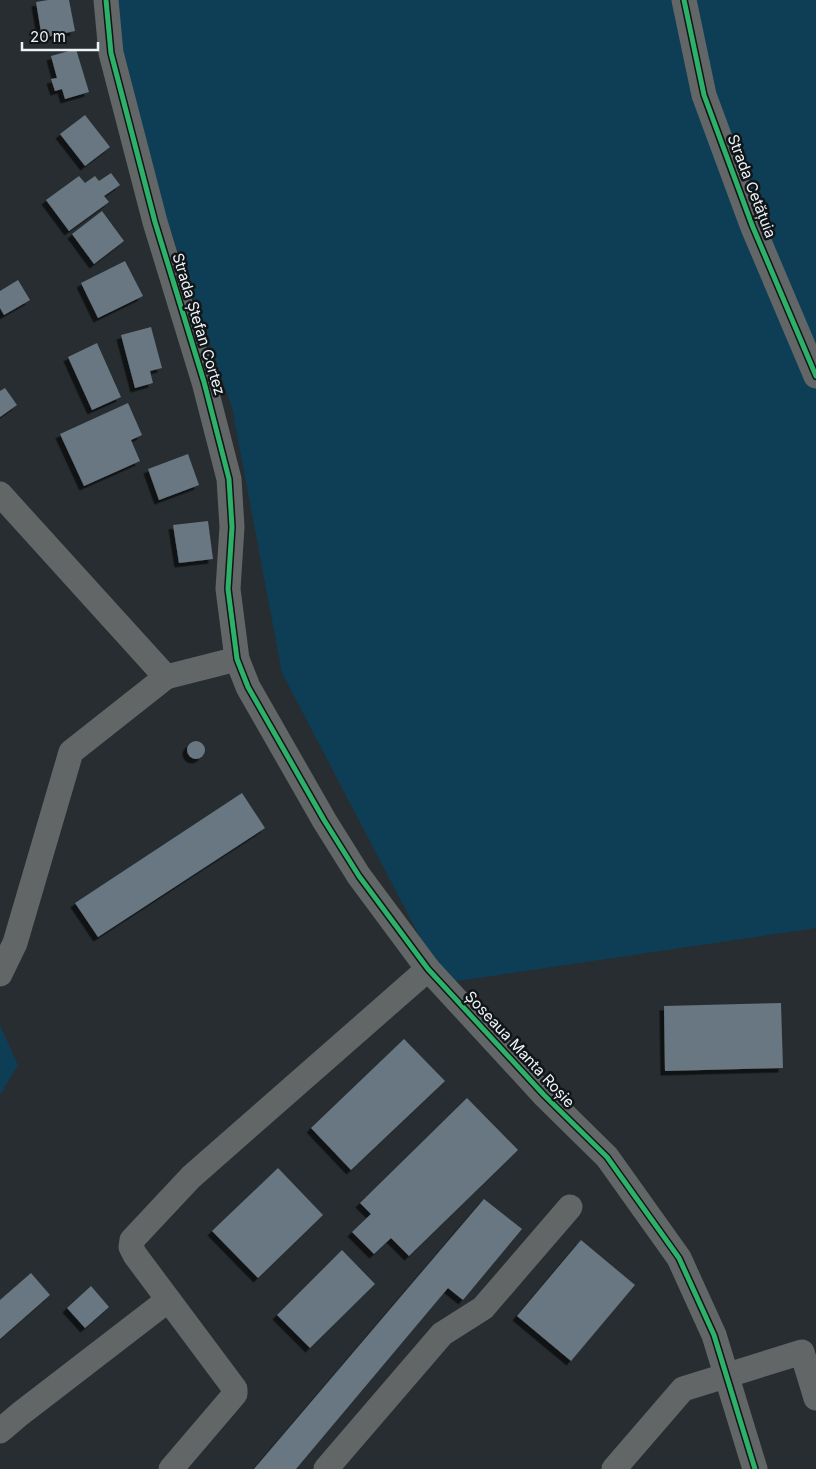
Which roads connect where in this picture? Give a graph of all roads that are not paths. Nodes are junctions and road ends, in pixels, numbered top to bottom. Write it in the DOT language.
graph roads {
  1 [pos="106,0"];
  2 [pos="684,0"];
  3 [pos="816,376"];
  4 [pos="0,494"];
  5 [pos="237,659"];
  6 [pos="166,677"];
  7 [pos="428,969"];
  8 [pos="0,974"];
  9 [pos="570,1207"];
  10 [pos="168,1300"];
  11 [pos="727,1376"];
  12 [pos="816,1398"];
  13 [pos="0,1431"];
  14 [pos="171,1469"];
  15 [pos="326,1469"];
  16 [pos="614,1469"];
  17 [pos="755,1469"];
  1 -- 5 [label="street, Strada Ștefan Cortez"];
  2 -- 3 [label="street, Strada Cetățuia"];
  4 -- 6 [label="street"];
  5 -- 6 [label="street"];
  5 -- 7 [label="street, Șoseaua Manta Roșie"];
  6 -- 8 [label="street"];
  7 -- 10 [label="street"];
  7 -- 11 [label="street, Șoseaua Manta Roșie"];
  9 -- 15 [label="street"];
  10 -- 13 [label="street"];
  10 -- 14 [label="street"];
  11 -- 12 [label="street"];
  11 -- 16 [label="street"];
  11 -- 17 [label="street, Șoseaua Manta Roșie"];
}
